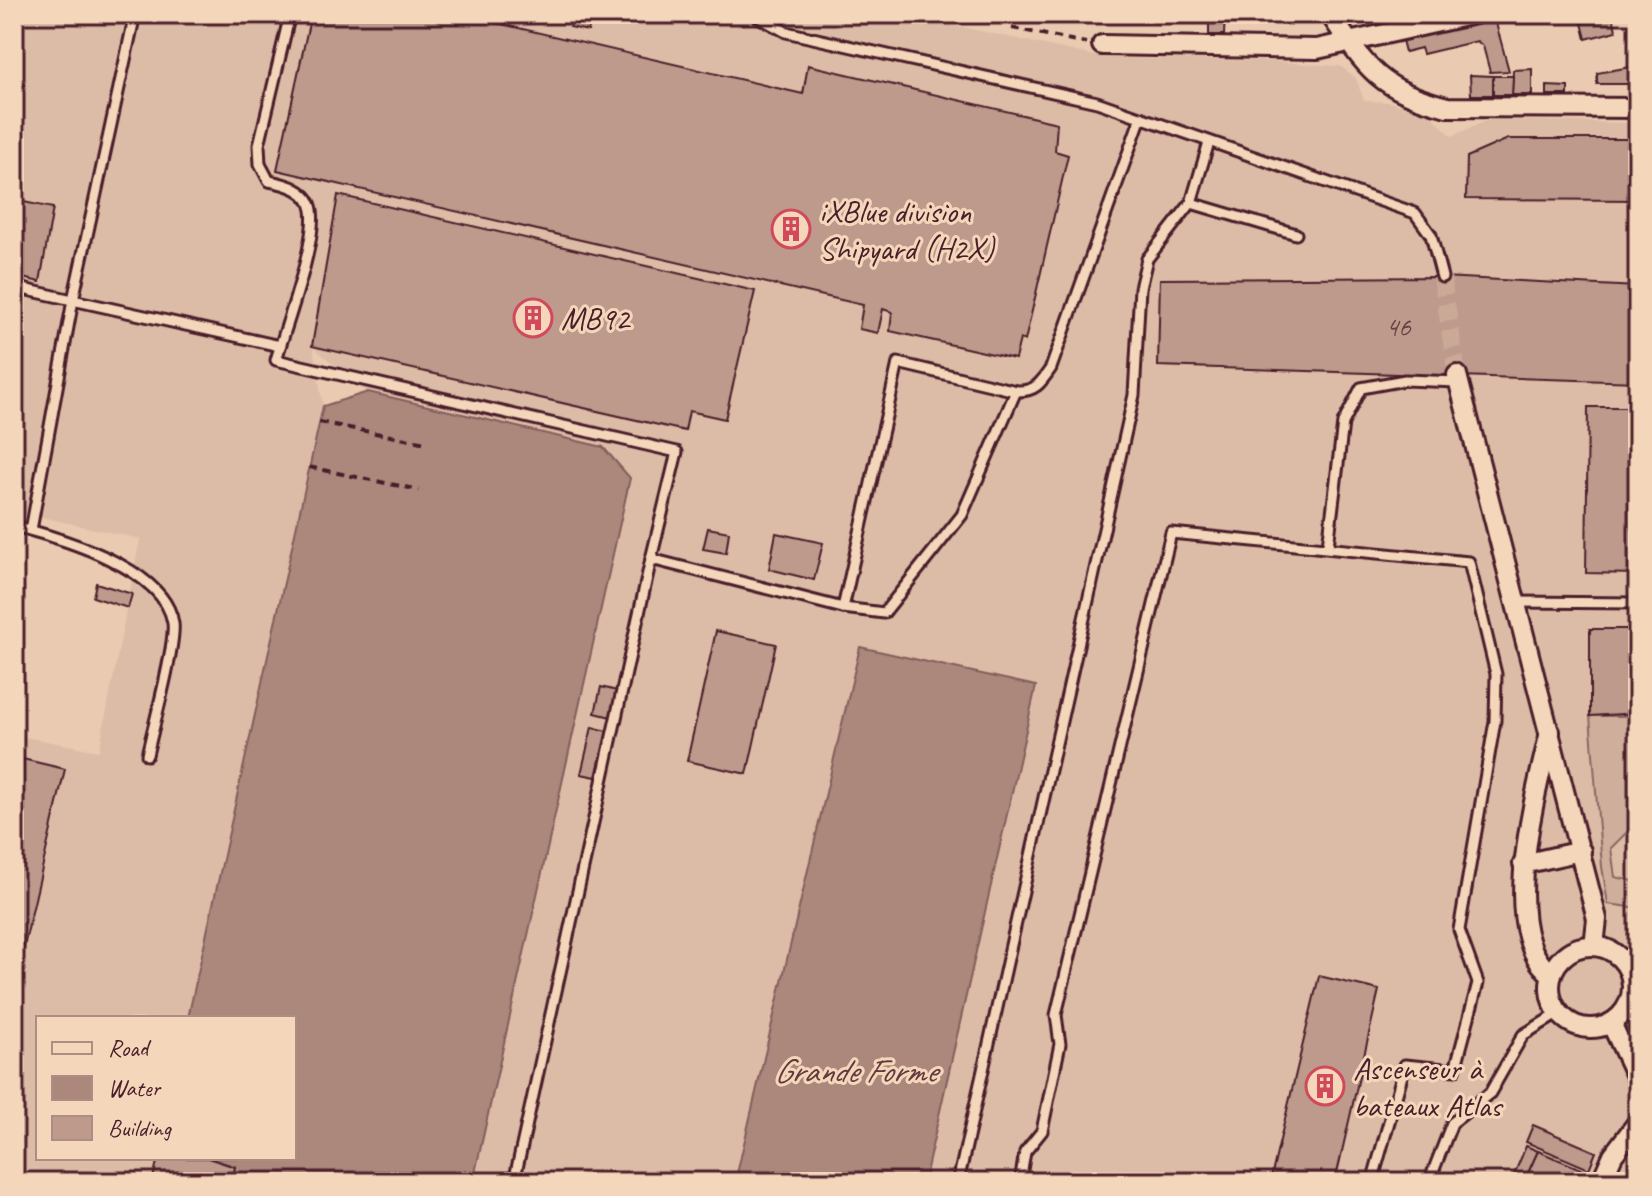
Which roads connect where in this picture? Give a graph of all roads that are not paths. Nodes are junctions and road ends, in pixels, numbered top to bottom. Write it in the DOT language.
graph roads {
  1 [pos="135,14"];
  2 [pos="290,14"];
  3 [pos="753,14"];
  4 [pos="1330,14"];
  5 [pos="1475,14"];
  6 [pos="1349,43"];
  7 [pos="1102,45"];
  8 [pos="1638,108"];
  9 [pos="1141,117"];
  10 [pos="1209,142"];
  11 [pos="1191,203"];
  12 [pos="1296,234"];
  13 [pos="1442,277"];
  14 [pos="14,287"];
  15 [pos="73,300"];
  16 [pos="280,346"];
  17 [pos="1457,379"];
  18 [pos="1016,391"];
  19 [pos="14,526"];
  20 [pos="31,530"];
  21 [pos="1328,546"];
  22 [pos="651,559"];
  23 [pos="1516,602"];
  24 [pos="1638,603"];
  25 [pos="843,608"];
  26 [pos="1551,729"];
  27 [pos="147,755"];
  28 [pos="1581,851"];
  29 [pos="1523,864"];
  30 [pos="1594,946"];
  31 [pos="1630,962"];
  32 [pos="1551,974"];
  33 [pos="1634,998"];
  34 [pos="1559,1013"];
  35 [pos="1611,1023"];
  36 [pos="1638,1080"];
  37 [pos="1638,1122"];
  38 [pos="514,1182"];
  39 [pos="958,1182"];
  40 [pos="1020,1182"];
  41 [pos="1372,1182"];
  42 [pos="1429,1182"];
  43 [pos="1601,1182"];
  1 -- 15 [label="lane"];
  2 -- 16 [label="lane"];
  3 -- 9 [label="lane"];
  4 -- 6 [label="street"];
  5 -- 6 [label="street"];
  6 -- 7 [label="street"];
  6 -- 8 [label="street"];
  9 -- 10 [label="lane"];
  9 -- 18 [label="lane"];
  10 -- 11 [label="lane"];
  10 -- 13 [label="lane"];
  11 -- 12 [label="lane"];
  11 -- 39 [label="lane"];
  14 -- 15 [label="lane"];
  15 -- 16 [label="lane"];
  15 -- 20 [label="lane"];
  16 -- 22 [label="lane"];
  17 -- 21 [label="lane"];
  17 -- 23 [label="street"];
  18 -- 25 [label="lane"];
  18 -- 25 [label="lane"];
  19 -- 20 [label="lane"];
  20 -- 27 [label="lane"];
  21 -- 40 [label="lane"];
  21 -- 41 [label="lane"];
  22 -- 25 [label="lane"];
  22 -- 38 [label="lane"];
  23 -- 24 [label="lane"];
  23 -- 26 [label="street"];
  26 -- 28 [label="street"];
  26 -- 29 [label="street"];
  28 -- 29 [label="street"];
  28 -- 30 [label="street"];
  29 -- 32 [label="street"];
  30 -- 31 [label="street"];
  30 -- 32 [label="street"];
  31 -- 33 [label="street"];
  32 -- 34 [label="street"];
  33 -- 35 [label="street"];
  34 -- 35 [label="street"];
  34 -- 42 [label="lane"];
  35 -- 36 [label="street"];
  37 -- 43 [label="street"];
}
